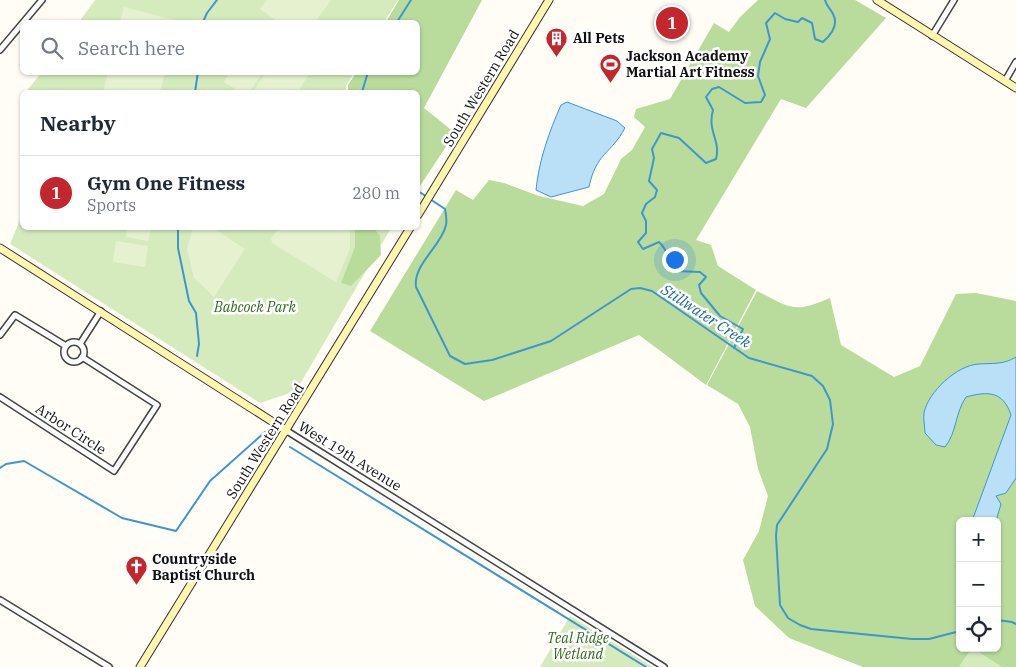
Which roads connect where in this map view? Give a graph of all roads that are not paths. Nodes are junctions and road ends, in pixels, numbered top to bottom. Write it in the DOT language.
graph roads {
  1 [pos="42,0"];
  2 [pos="549,0"];
  3 [pos="877,0"];
  4 [pos="954,0"];
  5 [pos="25,20"];
  6 [pos="20,26"];
  7 [pos="932,36"];
  8 [pos="0,50"];
  9 [pos="1016,62"];
  10 [pos="1005,81"];
  11 [pos="1016,88"];
  12 [pos="420,212"];
  13 [pos="409,230"];
  14 [pos="0,248"];
  15 [pos="101,311"];
  16 [pos="0,335"];
  17 [pos="80,344"];
  18 [pos="66,346"];
  19 [pos="82,357"];
  20 [pos="0,397"];
  21 [pos="287,431"];
  22 [pos="0,600"];
  23 [pos="109,667"];
  24 [pos="140,667"];
  25 [pos="664,667"];
  1 -- 5 [label="street"];
  2 -- 12 [label="main road, South Western Road"];
  3 -- 7 [label="main road"];
  4 -- 7 [label="street"];
  6 -- 8 [label="street"];
  7 -- 10 [label="main road"];
  9 -- 10 [label="street"];
  10 -- 11 [label="main road"];
  13 -- 21 [label="main road, South Western Road"];
  14 -- 15 [label="main road, West 19th Avenue"];
  15 -- 17 [label="street"];
  15 -- 21 [label="main road, West 19th Avenue"];
  16 -- 18 [label="street"];
  17 -- 18 [label="street"];
  17 -- 19 [label="street"];
  18 -- 19 [label="street"];
  19 -- 20 [label="street, Arbor Circle"];
  21 -- 24 [label="main road, South Western Road"];
  21 -- 25 [label="street, West 19th Avenue"];
  22 -- 23 [label="street"];
}
